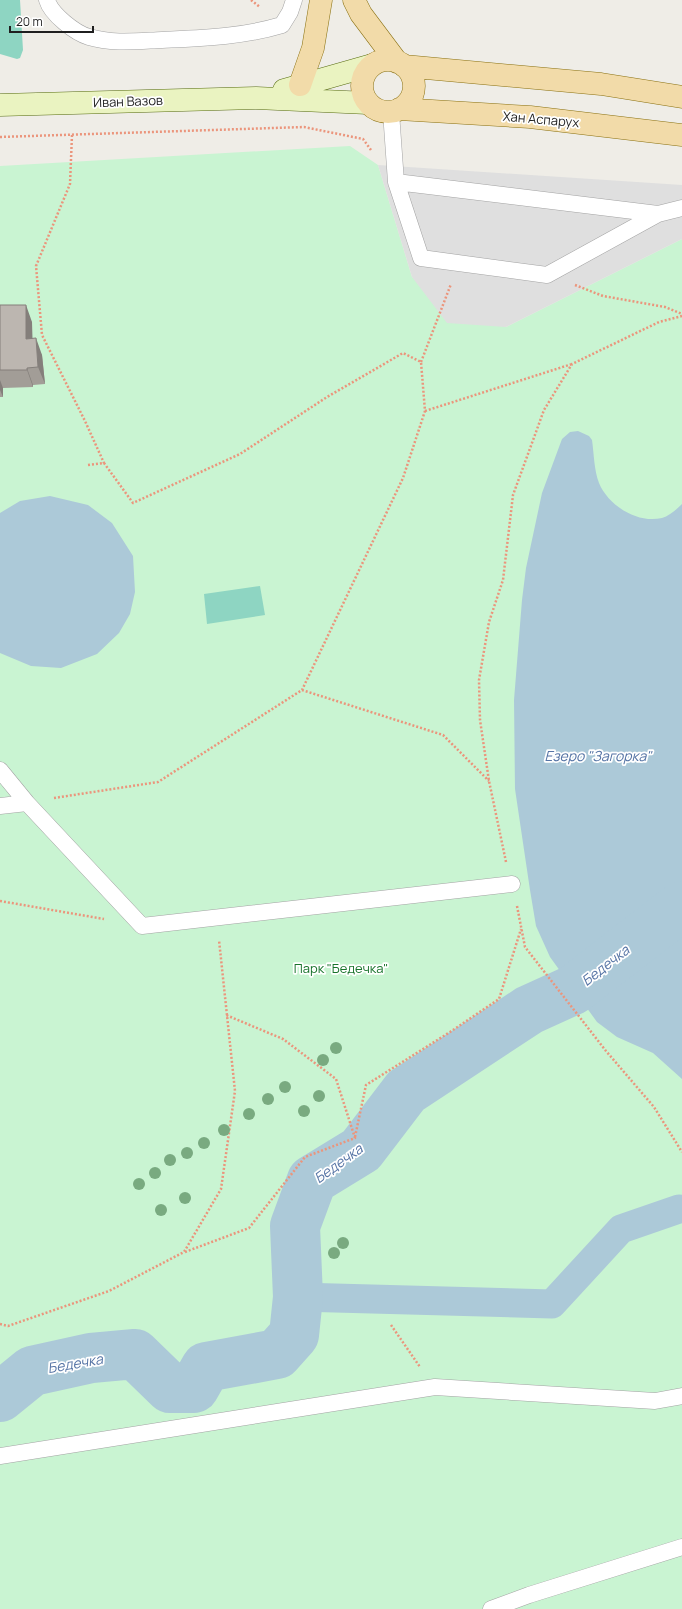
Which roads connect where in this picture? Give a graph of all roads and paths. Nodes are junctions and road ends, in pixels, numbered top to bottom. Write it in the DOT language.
graph roads {
  1 [pos="47,0"];
  2 [pos="294,0"];
  3 [pos="321,0"];
  4 [pos="357,7"];
  5 [pos="387,64"];
  6 [pos="300,86"];
  7 [pos="682,97"];
  8 [pos="256,98"];
  9 [pos="368,103"];
  10 [pos="0,105"];
  11 [pos="395,110"];
  12 [pos="682,135"];
  13 [pos="72,136"];
  14 [pos="0,138"];
  15 [pos="372,152"];
  16 [pos="396,182"];
  17 [pos="682,208"];
  18 [pos="658,214"];
  19 [pos="459,263"];
  20 [pos="547,275"];
  21 [pos="682,315"];
  22 [pos="421,362"];
  23 [pos="572,364"];
  24 [pos="425,412"];
  25 [pos="104,463"];
  26 [pos="88,465"];
  27 [pos="302,690"];
  28 [pos="0,770"];
  29 [pos="490,781"];
  30 [pos="27,802"];
  31 [pos="0,806"];
  32 [pos="512,884"];
  33 [pos="0,901"];
  34 [pos="218,919"];
  35 [pos="105,920"];
  36 [pos="521,928"];
  37 [pos="226,1015"];
  38 [pos="355,1138"];
  39 [pos="682,1152"];
  40 [pos="184,1252"];
  41 [pos="0,1324"];
  42 [pos="391,1325"];
  43 [pos="434,1387"];
  44 [pos="682,1396"];
  45 [pos="0,1456"];
  46 [pos="682,1548"];
  47 [pos="491,1609"];
  1 -- 2 [label="lane"];
  3 -- 6 [label="main road"];
  4 -- 5 [label="main road"];
  5 -- 6 [label="main road, Иван Вазов"];
  5 -- 7 [label="main road"];
  5 -- 9 [label="main road"];
  5 -- 11 [label="main road"];
  6 -- 8 [label="main road, Иван Вазов"];
  8 -- 9 [label="main road, Иван Вазов"];
  8 -- 10 [label="main road, Иван Вазов"];
  9 -- 11 [label="main road"];
  11 -- 12 [label="main road, Хан Аспарух"];
  11 -- 16 [label="lane"];
  13 -- 14 [label="path"];
  13 -- 15 [label="path"];
  13 -- 25 [label="path"];
  16 -- 18 [label="lane"];
  16 -- 19 [label="lane"];
  17 -- 18 [label="lane"];
  18 -- 20 [label="lane"];
  19 -- 20 [label="lane"];
  19 -- 22 [label="path"];
  20 -- 21 [label="path"];
  21 -- 23 [label="path"];
  22 -- 24 [label="path"];
  22 -- 25 [label="path"];
  23 -- 24 [label="path"];
  23 -- 29 [label="path"];
  24 -- 27 [label="path"];
  25 -- 26 [label="path"];
  27 -- 29 [label="path"];
  27 -- 30 [label="path"];
  28 -- 30 [label="lane"];
  29 -- 32 [label="path"];
  30 -- 31 [label="lane"];
  30 -- 34 [label="lane"];
  32 -- 34 [label="lane"];
  32 -- 36 [label="path"];
  33 -- 35 [label="path"];
  34 -- 37 [label="path"];
  36 -- 38 [label="path"];
  36 -- 39 [label="path"];
  37 -- 38 [label="path"];
  37 -- 40 [label="path"];
  38 -- 40 [label="path"];
  40 -- 41 [label="path"];
  42 -- 43 [label="path"];
  43 -- 44 [label="lane"];
  43 -- 45 [label="lane"];
  46 -- 47 [label="lane"];
}
